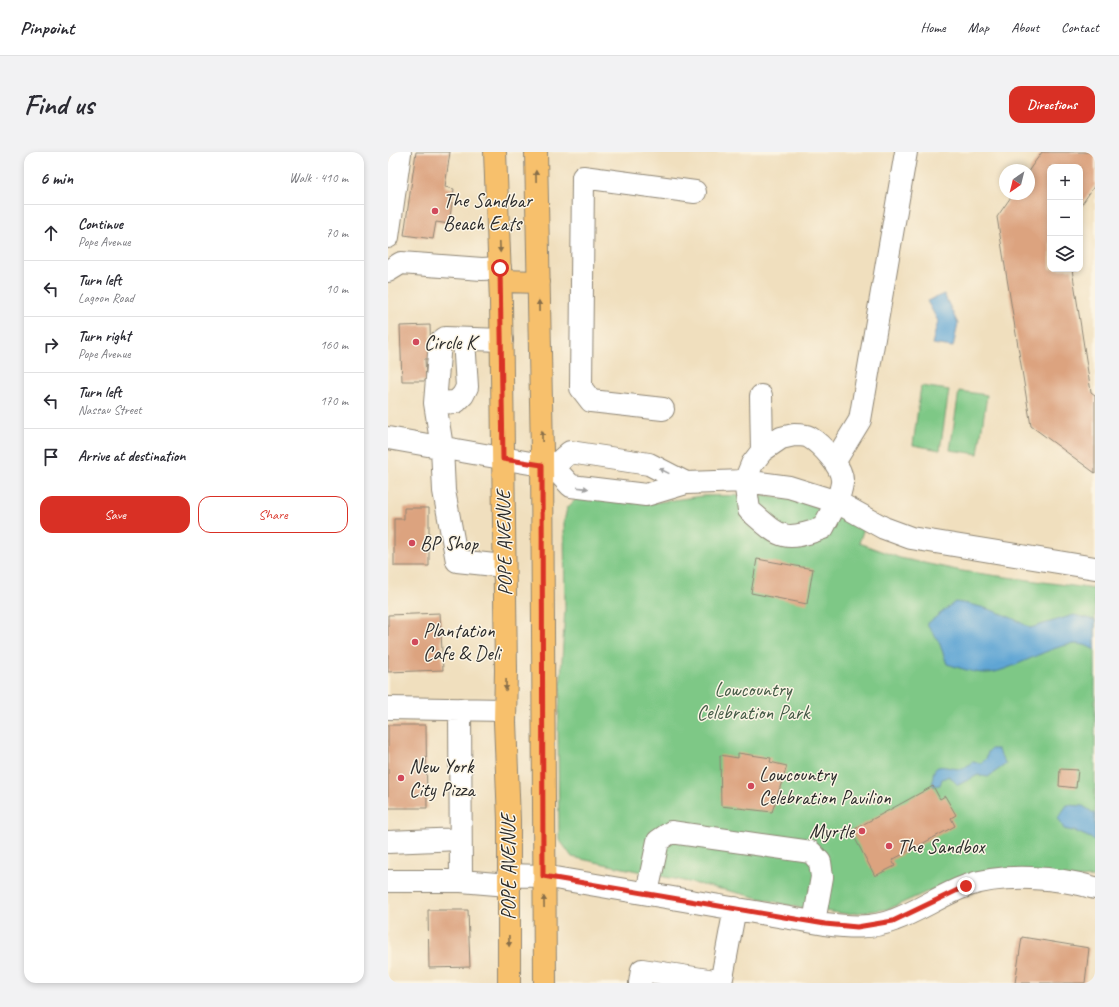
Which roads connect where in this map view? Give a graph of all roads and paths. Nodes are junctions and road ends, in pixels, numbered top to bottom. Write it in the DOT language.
graph roads {
  1 [pos="398,152"];
  2 [pos="495,152"];
  3 [pos="536,152"];
  4 [pos="906,152"];
  5 [pos="695,192"];
  6 [pos="388,237"];
  7 [pos="388,248"];
  8 [pos="389,270"];
  9 [pos="500,275"];
  10 [pos="538,282"];
  11 [pos="464,339"];
  12 [pos="502,340"];
  13 [pos="761,396"];
  14 [pos="435,403"];
  15 [pos="663,409"];
  16 [pos="388,438"];
  17 [pos="442,447"];
  18 [pos="762,450"];
  19 [pos="503,459"];
  20 [pos="835,461"];
  21 [pos="547,466"];
  22 [pos="745,481"];
  23 [pos="686,482"];
  24 [pos="837,502"];
  25 [pos="504,566"];
  26 [pos="1095,568"];
  27 [pos="388,708"];
  28 [pos="460,709"];
  29 [pos="505,710"];
  30 [pos="460,839"];
  31 [pos="388,842"];
  32 [pos="543,876"];
  33 [pos="508,880"];
  34 [pos="388,881"];
  35 [pos="460,881"];
  36 [pos="1095,888"];
  37 [pos="648,893"];
  38 [pos="735,908"];
  39 [pos="814,922"];
  40 [pos="721,982"];
  41 [pos="509,983"];
  42 [pos="545,983"];
  43 [pos="640,983"];
  1 -- 6 [label="street"];
  2 -- 9 [label="main road, POPE AVENUE, one-way"];
  10 -- 3 [label="main road, POPE AVENUE, one-way"];
  4 -- 20 [label="street"];
  5 -- 15 [label="street"];
  7 -- 8 [label="street"];
  8 -- 9 [label="street"];
  9 -- 10 [label="main road"];
  9 -- 12 [label="main road, POPE AVENUE"];
  21 -- 10 [label="main road, POPE AVENUE, one-way"];
  11 -- 12 [label="street"];
  11 -- 14 [label="street"];
  11 -- 14 [label="street"];
  12 -- 19 [label="main road, POPE AVENUE"];
  13 -- 18 [label="street"];
  14 -- 17 [label="street"];
  16 -- 17 [label="street"];
  17 -- 19 [label="street"];
  17 -- 25 [label="street"];
  18 -- 20 [label="street"];
  18 -- 22 [label="street"];
  19 -- 21 [label="street"];
  19 -- 25 [label="main road, POPE AVENUE"];
  20 -- 24 [label="street"];
  23 -- 21 [label="street, one-way"];
  21 -- 23 [label="street, one-way"];
  21 -- 32 [label="main road, POPE AVENUE"];
  22 -- 23 [label="street"];
  22 -- 24 [label="street"];
  22 -- 24 [label="street"];
  24 -- 26 [label="street"];
  25 -- 29 [label="main road, POPE AVENUE, one-way"];
  27 -- 28 [label="street"];
  28 -- 29 [label="street"];
  28 -- 30 [label="street"];
  29 -- 33 [label="main road, POPE AVENUE"];
  30 -- 31 [label="street"];
  30 -- 35 [label="street"];
  32 -- 33 [label="street"];
  32 -- 37 [label="street"];
  42 -- 32 [label="main road, POPE AVENUE, one-way"];
  33 -- 35 [label="street"];
  33 -- 41 [label="main road, POPE AVENUE, one-way"];
  34 -- 35 [label="street"];
  36 -- 39 [label="street"];
  37 -- 38 [label="street"];
  37 -- 39 [label="street"];
  38 -- 39 [label="street"];
  38 -- 40 [label="street"];
  40 -- 43 [label="street"];
}
